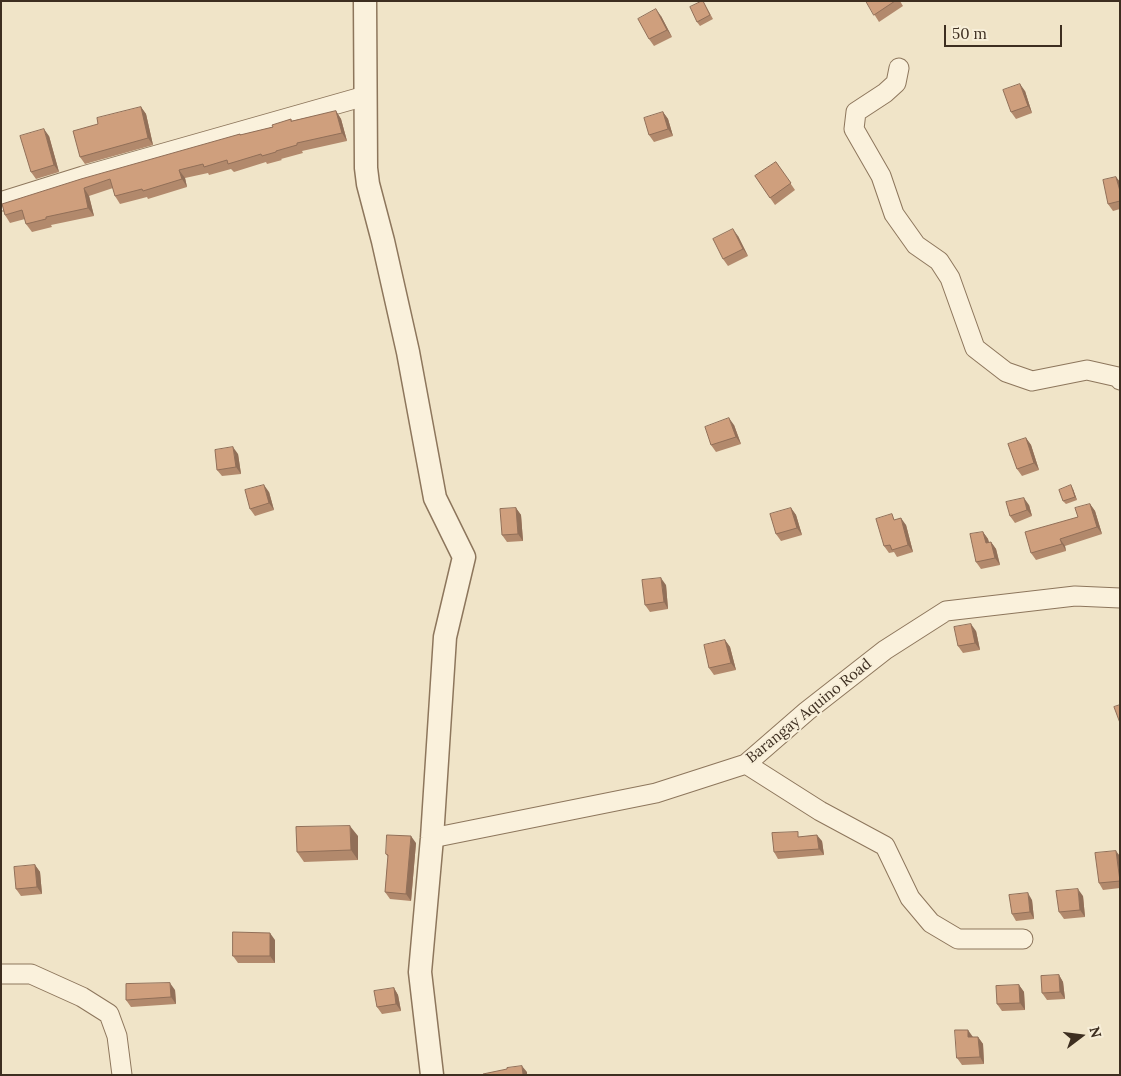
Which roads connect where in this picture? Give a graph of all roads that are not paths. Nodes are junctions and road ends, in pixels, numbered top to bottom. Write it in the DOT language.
graph roads {
  1 [pos="365,1"];
  2 [pos="898,68"];
  3 [pos="365,96"];
  4 [pos="3,201"];
  5 [pos="1120,380"];
  6 [pos="1120,598"];
  7 [pos="746,764"];
  8 [pos="432,838"];
  9 [pos="1023,939"];
  10 [pos="1,974"];
  11 [pos="122,1075"];
  12 [pos="432,1075"];
  1 -- 3 [label="street"];
  2 -- 5 [label="street"];
  3 -- 4 [label="street"];
  3 -- 8 [label="street"];
  6 -- 7 [label="street, Barangay Aquino Road"];
  7 -- 8 [label="street, Barangay Aquino Road"];
  7 -- 9 [label="street"];
  8 -- 12 [label="street"];
  10 -- 11 [label="street"];
}
